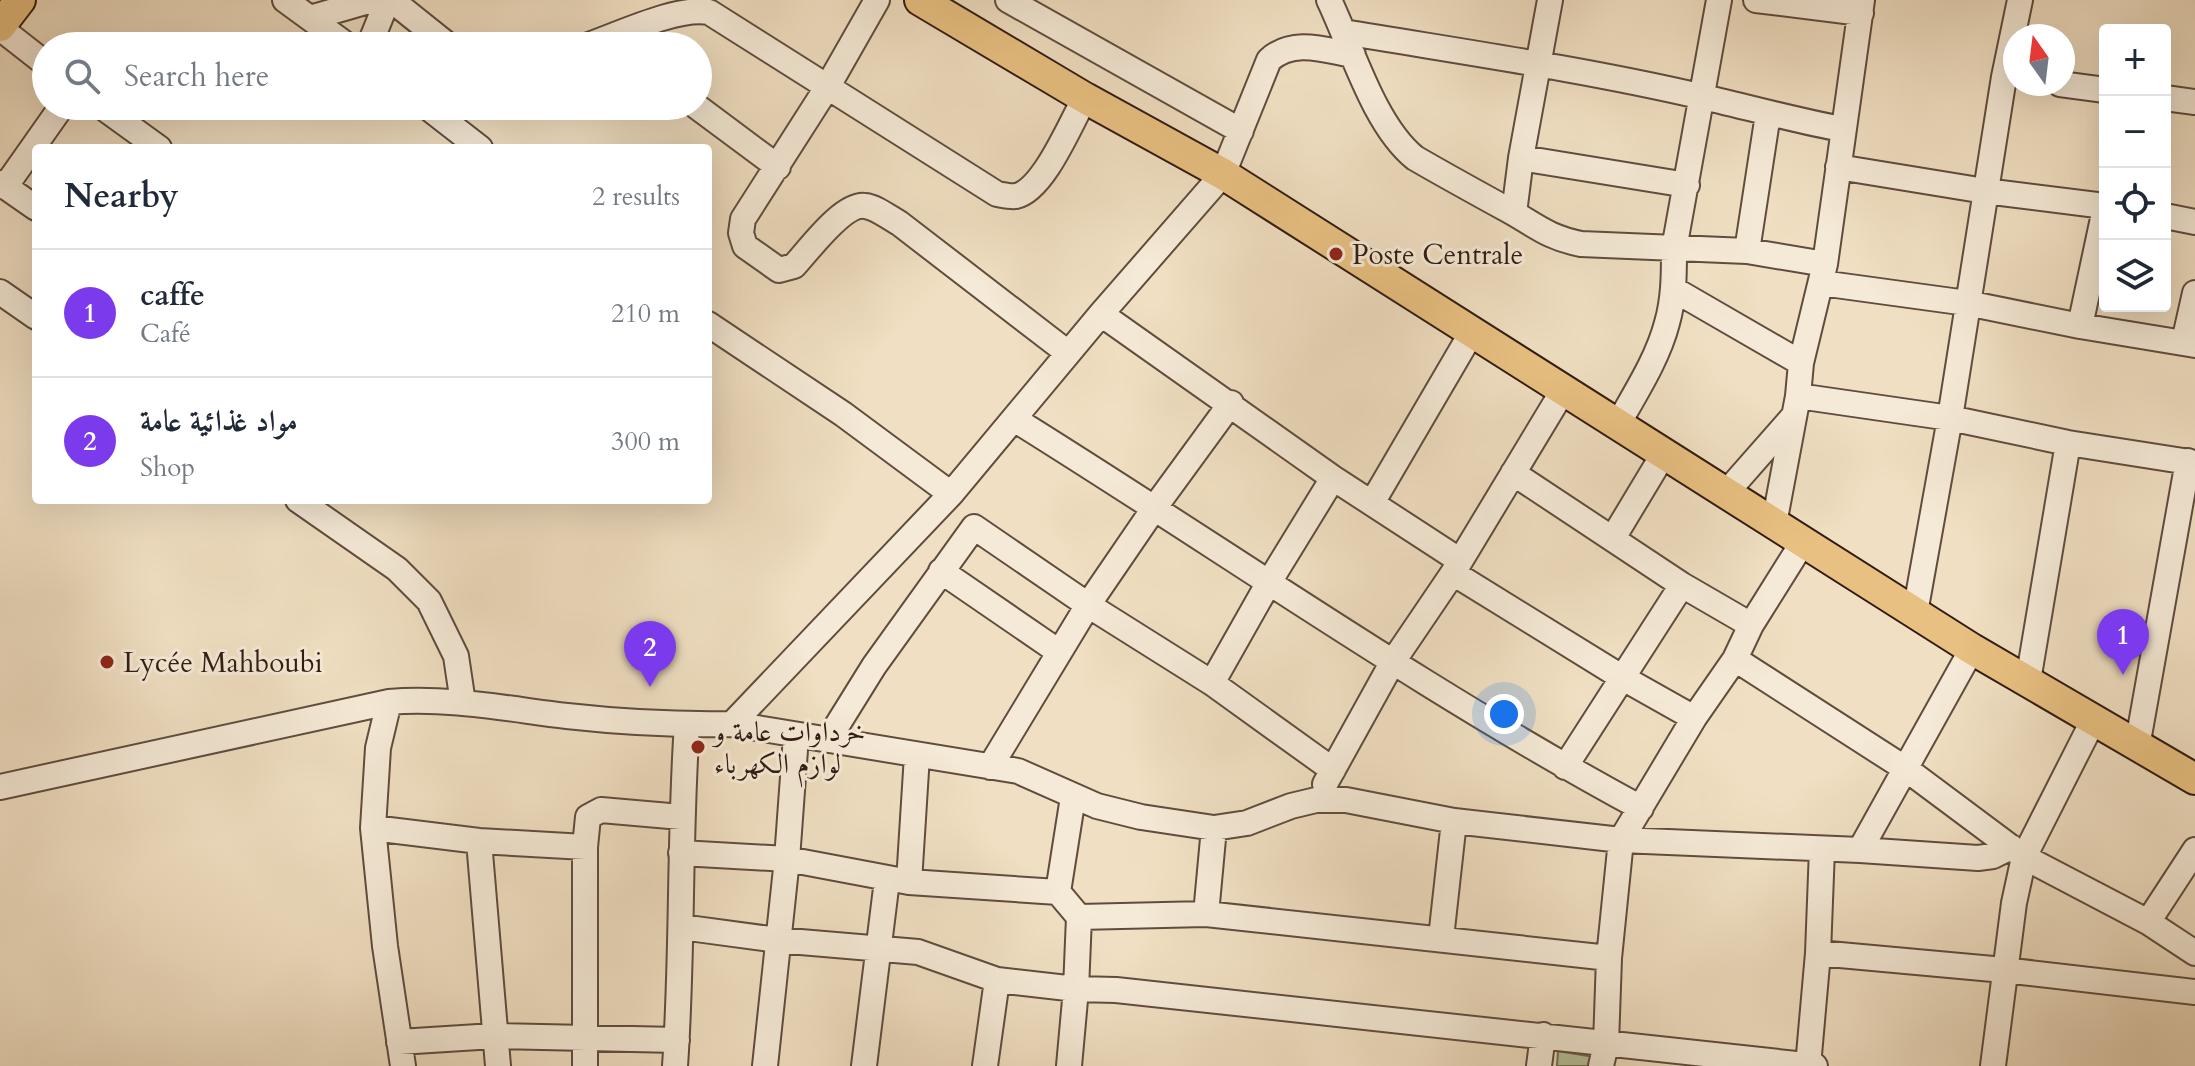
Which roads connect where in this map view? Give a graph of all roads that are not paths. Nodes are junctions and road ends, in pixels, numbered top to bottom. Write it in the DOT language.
graph roads {
  1 [pos="20,0"];
  2 [pos="285,0"];
  3 [pos="877,0"];
  4 [pos="920,0"];
  5 [pos="1008,0"];
  6 [pos="1329,0"];
  7 [pos="1550,0"];
  8 [pos="1719,0"];
  9 [pos="1756,0"];
  10 [pos="2020,0"];
  11 [pos="384,1"];
  12 [pos="1862,6"];
  13 [pos="310,18"];
  14 [pos="2017,24"];
  15 [pos="0,27"];
  16 [pos="329,32"];
  17 [pos="374,32"];
  18 [pos="429,32"];
  19 [pos="632,32"];
  20 [pos="1344,32"];
  21 [pos="32,53"];
  22 [pos="1353,55"];
  23 [pos="1538,64"];
  24 [pos="828,86"];
  25 [pos="2075,86"];
  26 [pos="2099,89"];
  27 [pos="1700,96"];
  28 [pos="2006,96"];
  29 [pos="1085,98"];
  30 [pos="2171,99"];
  31 [pos="2195,102"];
  32 [pos="1768,114"];
  33 [pos="712,118"];
  34 [pos="52,120"];
  35 [pos="120,120"];
  36 [pos="444,120"];
  37 [pos="1842,129"];
  38 [pos="1241,131"];
  39 [pos="34,144"];
  40 [pos="153,144"];
  41 [pos="475,144"];
  42 [pos="32,146"];
  43 [pos="1521,158"];
  44 [pos="778,167"];
  45 [pos="1838,167"];
  46 [pos="1223,174"];
  47 [pos="3,185"];
  48 [pos="1687,185"];
  49 [pos="1985,191"];
  50 [pos="32,205"];
  51 [pos="2099,207"];
  52 [pos="1514,213"];
  53 [pos="2171,217"];
  54 [pos="2195,222"];
  55 [pos="2099,236"];
  56 [pos="1674,249"];
  57 [pos="1747,251"];
  58 [pos="1823,273"];
  59 [pos="1673,289"];
  60 [pos="0,292"];
  61 [pos="2195,293"];
  62 [pos="1967,303"];
  63 [pos="32,314"];
  64 [pos="1101,314"];
  65 [pos="2080,326"];
  66 [pos="712,327"];
  67 [pos="1472,332"];
  68 [pos="2190,344"];
  69 [pos="1068,353"];
  70 [pos="1801,363"];
  71 [pos="1564,389"];
  72 [pos="1231,403"];
  73 [pos="1795,407"];
  74 [pos="1950,418"];
  75 [pos="1014,419"];
  76 [pos="1618,424"];
  77 [pos="2068,443"];
  78 [pos="1663,455"];
  79 [pos="2191,462"];
  80 [pos="1513,473"];
  81 [pos="1333,478"];
  82 [pos="1726,493"];
  83 [pos="945,500"];
  84 [pos="1372,503"];
  85 [pos="304,504"];
  86 [pos="1155,507"];
  87 [pos="1774,524"];
  88 [pos="974,527"];
  89 [pos="1613,538"];
  90 [pos="1803,542"];
  91 [pos="1456,566"];
  92 [pos="941,571"];
  93 [pos="1268,584"];
  94 [pos="1682,585"];
  95 [pos="1088,605"];
  96 [pos="1915,613"];
  97 [pos="1751,625"];
  98 [pos="1972,649"];
  99 [pos="1059,652"];
  100 [pos="1735,659"];
  101 [pos="1392,663"];
  102 [pos="1623,678"];
  103 [pos="2028,681"];
  104 [pos="1212,683"];
  105 [pos="389,702"];
  106 [pos="463,703"];
  107 [pos="1694,718"];
  108 [pos="2093,721"];
  109 [pos="687,724"];
  110 [pos="732,724"];
  111 [pos="796,736"];
  112 [pos="828,740"];
  113 [pos="2137,747"];
  114 [pos="917,755"];
  115 [pos="990,767"];
  116 [pos="1565,767"];
  117 [pos="1906,769"];
  118 [pos="1333,770"];
  119 [pos="2195,779"];
  120 [pos="0,787"];
  121 [pos="1073,797"];
  122 [pos="1316,800"];
  123 [pos="1641,808"];
  124 [pos="681,817"];
  125 [pos="1454,821"];
  126 [pos="373,828"];
  127 [pos="1214,828"];
  128 [pos="1621,840"];
  129 [pos="479,841"];
  130 [pos="585,847"];
  131 [pos="1822,849"];
  132 [pos="1860,850"];
  133 [pos="2195,850"];
  134 [pos="2018,852"];
  135 [pos="681,853"];
  136 [pos="787,859"];
  137 [pos="898,881"];
  138 [pos="1058,892"];
  139 [pos="1206,914"];
  140 [pos="1079,917"];
  141 [pos="2148,922"];
  142 [pos="681,927"];
  143 [pos="1441,938"];
  144 [pos="777,940"];
  145 [pos="879,948"];
  146 [pos="1818,953"];
  147 [pos="2195,953"];
  148 [pos="1609,958"];
  149 [pos="2004,970"];
  150 [pos="997,980"];
  151 [pos="1076,989"];
  152 [pos="2195,992"];
  153 [pos="1543,1035"];
  154 [pos="494,1036"];
  155 [pos="584,1038"];
  156 [pos="677,1040"];
  157 [pos="401,1054"];
  158 [pos="1603,1055"];
  159 [pos="498,1066"];
  160 [pos="585,1066"];
  161 [pos="675,1066"];
  162 [pos="765,1066"];
  163 [pos="864,1066"];
  164 [pos="985,1066"];
  165 [pos="1069,1066"];
  166 [pos="1539,1066"];
  167 [pos="1808,1066"];
  168 [pos="1815,1066"];
  169 [pos="1993,1066"];
  1 -- 15 [label="main road"];
  2 -- 13 [label="street"];
  3 -- 24 [label="street"];
  4 -- 29 [label="main road"];
  5 -- 38 [label="street"];
  6 -- 20 [label="street"];
  7 -- 23 [label="street"];
  8 -- 27 [label="street"];
  9 -- 12 [label="street"];
  10 -- 14 [label="street"];
  11 -- 13 [label="street"];
  11 -- 17 [label="street"];
  11 -- 18 [label="street"];
  12 -- 37 [label="street"];
  13 -- 16 [label="street"];
  15 -- 21 [label="street"];
  19 -- 24 [label="street"];
  20 -- 22 [label="street"];
  20 -- 23 [label="street"];
  22 -- 38 [label="street"];
  22 -- 52 [label="street"];
  23 -- 27 [label="street"];
  23 -- 43 [label="street"];
  24 -- 29 [label="street"];
  24 -- 44 [label="street"];
  25 -- 26 [label="street"];
  27 -- 32 [label="street"];
  27 -- 48 [label="street"];
  28 -- 49 [label="street"];
  29 -- 46 [label="main road"];
  30 -- 31 [label="street"];
  32 -- 37 [label="street"];
  32 -- 57 [label="street"];
  33 -- 44 [label="street"];
  34 -- 39 [label="street"];
  35 -- 40 [label="street"];
  36 -- 41 [label="street"];
  37 -- 45 [label="street"];
  38 -- 46 [label="street"];
  42 -- 47 [label="street"];
  43 -- 48 [label="street"];
  43 -- 52 [label="street"];
  44 -- 69 [label="street"];
  45 -- 49 [label="street"];
  45 -- 58 [label="street"];
  46 -- 64 [label="street"];
  46 -- 67 [label="main road"];
  47 -- 50 [label="street"];
  48 -- 56 [label="street"];
  49 -- 51 [label="street"];
  49 -- 62 [label="street"];
  52 -- 56 [label="street"];
  53 -- 54 [label="street"];
  55 -- 65 [label="street"];
  56 -- 57 [label="street"];
  56 -- 59 [label="street"];
  57 -- 58 [label="street"];
  58 -- 62 [label="street"];
  58 -- 70 [label="street"];
  59 -- 70 [label="street"];
  59 -- 76 [label="street"];
  60 -- 63 [label="street"];
  61 -- 68 [label="street"];
  62 -- 65 [label="street"];
  62 -- 74 [label="street"];
  64 -- 69 [label="street"];
  64 -- 72 [label="street"];
  65 -- 68 [label="street"];
  66 -- 83 [label="street"];
  67 -- 71 [label="main road"];
  67 -- 84 [label="street"];
  69 -- 75 [label="street"];
  70 -- 73 [label="street"];
  71 -- 76 [label="main road"];
  71 -- 80 [label="street"];
  72 -- 81 [label="street"];
  72 -- 86 [label="street"];
  73 -- 74 [label="street"];
  73 -- 82 [label="street"];
  73 -- 87 [label="street"];
  74 -- 77 [label="street"];
  74 -- 96 [label="street"];
  75 -- 83 [label="street"];
  75 -- 86 [label="street"];
  76 -- 78 [label="main road"];
  77 -- 79 [label="street"];
  77 -- 103 [label="street"];
  78 -- 82 [label="main road"];
  78 -- 89 [label="street"];
  79 -- 113 [label="street"];
  80 -- 89 [label="street"];
  80 -- 91 [label="street"];
  81 -- 84 [label="street"];
  81 -- 93 [label="street"];
  82 -- 87 [label="main road"];
  83 -- 88 [label="street"];
  83 -- 110 [label="street"];
  84 -- 91 [label="street"];
  85 -- 106 [label="street"];
  86 -- 93 [label="street"];
  86 -- 95 [label="street"];
  87 -- 90 [label="main road"];
  88 -- 92 [label="street"];
  88 -- 95 [label="street"];
  89 -- 94 [label="street"];
  90 -- 96 [label="main road"];
  90 -- 97 [label="street"];
  91 -- 101 [label="street"];
  91 -- 102 [label="street"];
  92 -- 99 [label="street"];
  92 -- 112 [label="street"];
  93 -- 101 [label="street"];
  93 -- 104 [label="street"];
  94 -- 97 [label="street"];
  94 -- 102 [label="street"];
  95 -- 99 [label="street"];
  95 -- 104 [label="street"];
  96 -- 98 [label="main road"];
  97 -- 100 [label="street"];
  98 -- 103 [label="main road"];
  98 -- 117 [label="street"];
  99 -- 115 [label="street"];
  100 -- 107 [label="street"];
  100 -- 117 [label="street"];
  101 -- 116 [label="street"];
  101 -- 118 [label="street"];
  102 -- 107 [label="street"];
  102 -- 116 [label="street"];
  103 -- 108 [label="main road"];
  104 -- 118 [label="street"];
  105 -- 106 [label="street"];
  105 -- 120 [label="street"];
  105 -- 126 [label="street"];
  106 -- 109 [label="street"];
  107 -- 123 [label="street"];
  108 -- 113 [label="main road"];
  108 -- 134 [label="street"];
  109 -- 110 [label="street"];
  109 -- 124 [label="street"];
  110 -- 111 [label="street"];
  111 -- 112 [label="street"];
  111 -- 136 [label="street"];
  112 -- 114 [label="street"];
  113 -- 119 [label="main road"];
  114 -- 115 [label="street"];
  114 -- 137 [label="street"];
  115 -- 121 [label="street"];
  116 -- 123 [label="street"];
  117 -- 132 [label="street"];
  117 -- 134 [label="street"];
  118 -- 122 [label="street"];
  121 -- 127 [label="street"];
  121 -- 138 [label="street"];
  122 -- 125 [label="street"];
  122 -- 127 [label="street"];
  123 -- 128 [label="street"];
  124 -- 130 [label="street"];
  124 -- 135 [label="street"];
  125 -- 128 [label="street"];
  125 -- 143 [label="street"];
  126 -- 129 [label="street"];
  126 -- 157 [label="street"];
  127 -- 139 [label="street"];
  128 -- 131 [label="street"];
  128 -- 148 [label="street"];
  129 -- 130 [label="street"];
  129 -- 154 [label="street"];
  130 -- 155 [label="street"];
  131 -- 132 [label="street"];
  131 -- 146 [label="street"];
  132 -- 134 [label="street"];
  133 -- 141 [label="street"];
  134 -- 141 [label="street"];
  134 -- 149 [label="street"];
  135 -- 136 [label="street"];
  135 -- 142 [label="street"];
  136 -- 137 [label="street"];
  136 -- 144 [label="street"];
  137 -- 138 [label="street"];
  137 -- 145 [label="street"];
  138 -- 140 [label="street"];
  139 -- 140 [label="street"];
  139 -- 143 [label="street"];
  140 -- 151 [label="street"];
  141 -- 147 [label="street"];
  142 -- 144 [label="street"];
  142 -- 156 [label="street"];
  143 -- 148 [label="street"];
  144 -- 145 [label="street"];
  144 -- 162 [label="street"];
  145 -- 150 [label="street"];
  145 -- 163 [label="street"];
  146 -- 149 [label="street"];
  146 -- 167 [label="street"];
  148 -- 158 [label="street"];
  149 -- 152 [label="street"];
  149 -- 169 [label="street"];
  150 -- 151 [label="street"];
  150 -- 164 [label="street"];
  151 -- 153 [label="street"];
  151 -- 165 [label="street"];
  153 -- 158 [label="street"];
  153 -- 166 [label="street"];
  154 -- 155 [label="street"];
  154 -- 157 [label="street"];
  154 -- 159 [label="street"];
  155 -- 156 [label="street"];
  155 -- 160 [label="street"];
  156 -- 161 [label="street"];
  158 -- 167 [label="street"];
  167 -- 168 [label="street"];
}
